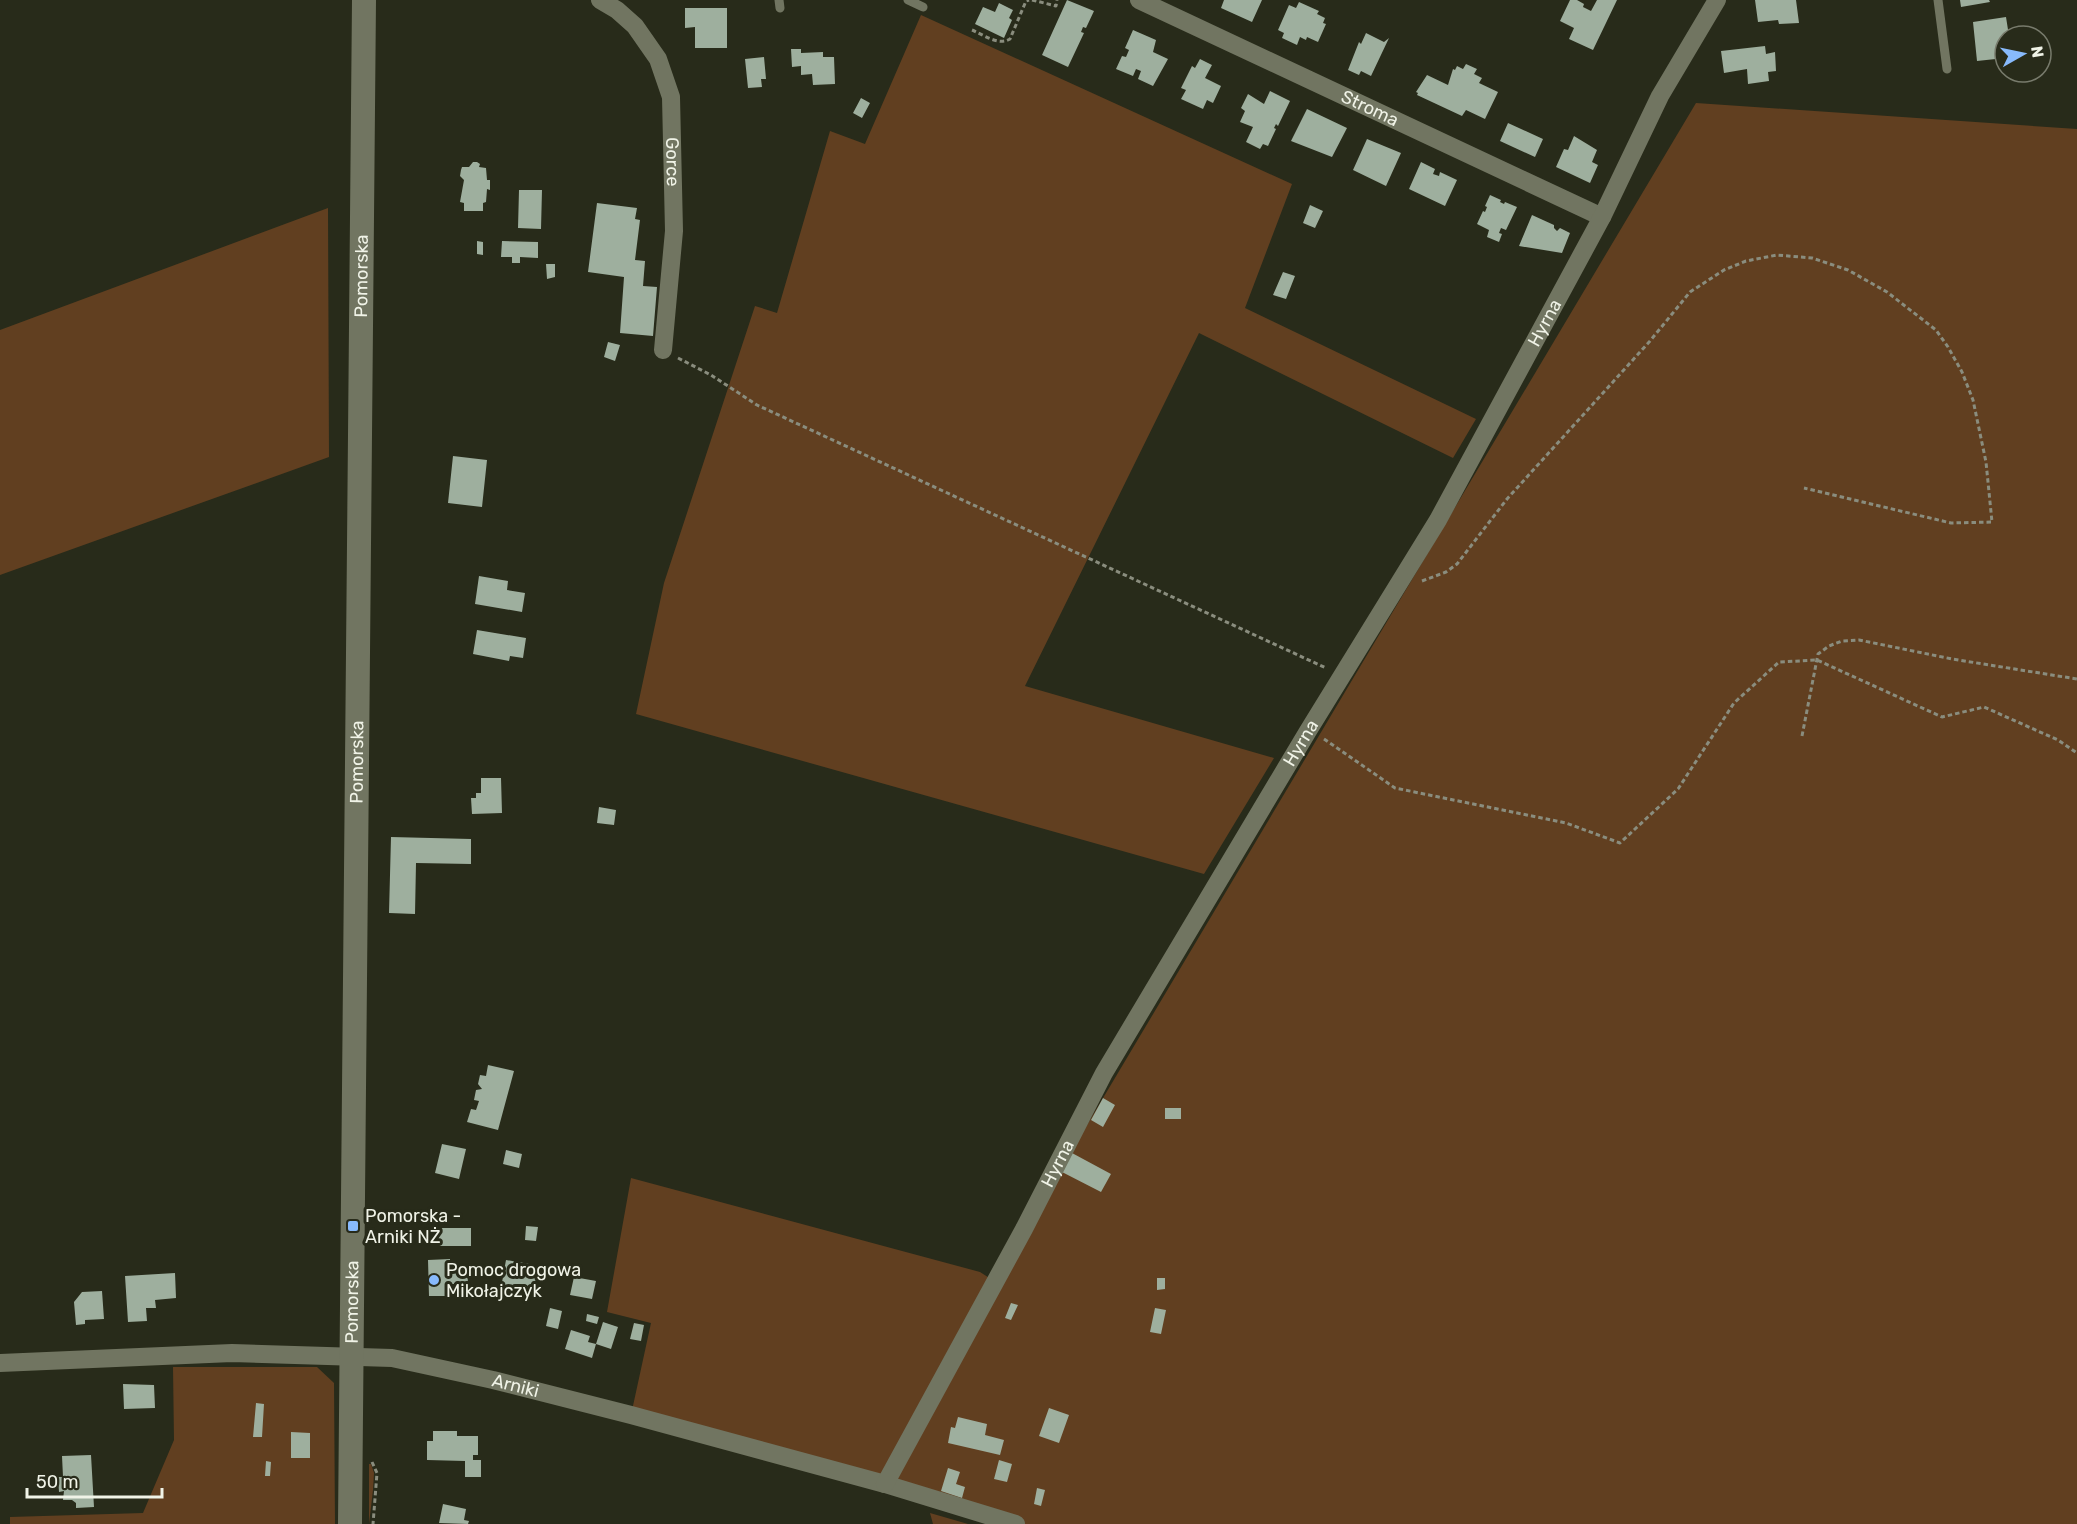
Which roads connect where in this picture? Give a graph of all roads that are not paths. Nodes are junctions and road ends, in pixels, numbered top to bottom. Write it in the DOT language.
graph roads {
  1 [pos="364,0"];
  2 [pos="600,0"];
  3 [pos="908,0"];
  4 [pos="1139,0"];
  5 [pos="1717,0"];
  6 [pos="1938,0"];
  7 [pos="923,7"];
  8 [pos="1947,69"];
  9 [pos="1602,217"];
  10 [pos="663,350"];
  11 [pos="351,1356"];
  12 [pos="0,1364"];
  13 [pos="885,1484"];
  14 [pos="350,1524"];
  15 [pos="1016,1524"];
  1 -- 11 [label="street, Pomorska"];
  2 -- 10 [label="street, Gorce"];
  3 -- 7 [label="lane"];
  4 -- 9 [label="street, Stroma"];
  5 -- 9 [label="street, Hyrna"];
  6 -- 8 [label="lane"];
  9 -- 13 [label="street, Hyrna"];
  11 -- 12 [label="street, Arniki"];
  11 -- 13 [label="street, Arniki"];
  11 -- 14 [label="street, Pomorska"];
  13 -- 15 [label="street, Arniki"];
}
